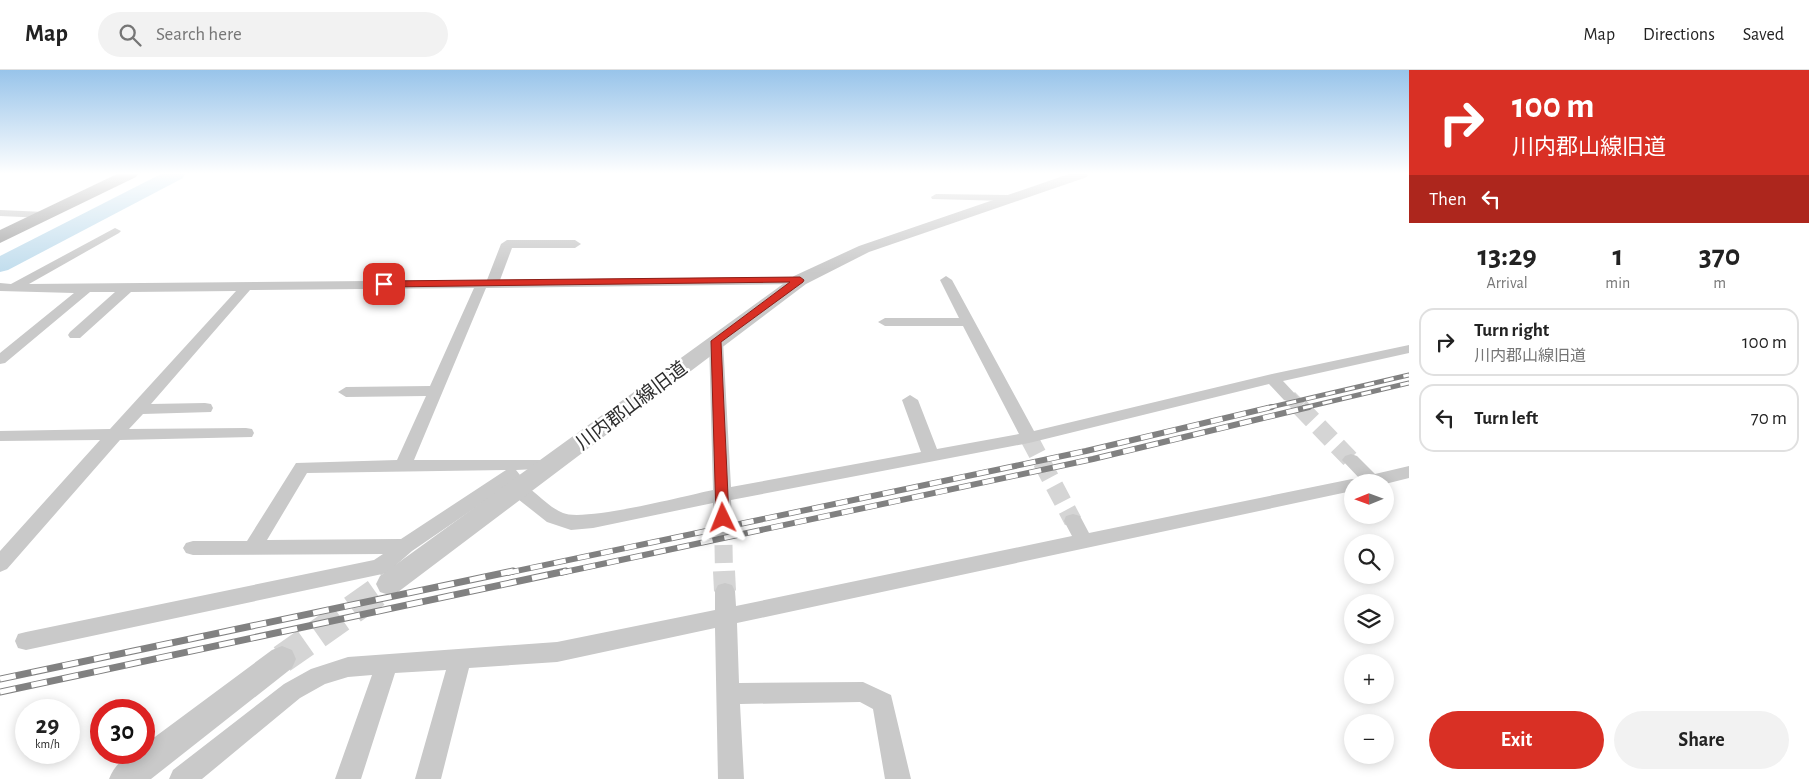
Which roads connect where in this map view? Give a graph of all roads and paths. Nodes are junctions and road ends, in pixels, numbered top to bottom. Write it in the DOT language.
graph roads {
  1 [pos="61,207"];
  2 [pos="982,207"];
  3 [pos="0,213"];
  4 [pos="45,215"];
  5 [pos="115,231"];
  6 [pos="0,237"];
  7 [pos="575,244"];
  8 [pos="800,280"];
  9 [pos="946,280"];
  10 [pos="487,283"];
  11 [pos="248,285"];
  12 [pos="130,286"];
  13 [pos="6,287"];
  14 [pos="87,288"];
  15 [pos="0,295"];
  16 [pos="885,322"];
  17 [pos="968,322"];
  18 [pos="75,335"];
  19 [pos="716,341"];
  20 [pos="1409,349"];
  21 [pos="0,360"];
  22 [pos="1272,379"];
  23 [pos="435,391"];
  24 [pos="346,392"];
  25 [pos="1290,397"];
  26 [pos="910,400"];
  27 [pos="205,408"];
  28 [pos="137,409"];
  29 [pos="246,433"];
  30 [pos="115,434"];
  31 [pos="0,436"];
  32 [pos="1029,438"];
  33 [pos="932,456"];
  34 [pos="1352,460"];
  35 [pos="527,464"];
  36 [pos="552,464"];
  37 [pos="403,466"];
  38 [pos="1409,472"];
  39 [pos="1359,474"];
  40 [pos="1394,476"];
  41 [pos="511,484"];
  42 [pos="1344,487"];
  43 [pos="722,495"];
  44 [pos="723,518"];
  45 [pos="1073,521"];
  46 [pos="1084,542"];
  47 [pos="405,546"];
  48 [pos="193,548"];
  49 [pos="252,548"];
  50 [pos="0,564"];
  51 [pos="388,584"];
  52 [pos="725,590"];
  53 [pos="725,616"];
  54 [pos="26,641"];
  55 [pos="460,659"];
  56 [pos="282,660"];
  57 [pos="387,664"];
  58 [pos="729,694"];
  59 [pos="125,779"];
  60 [pos="182,779"];
  61 [pos="348,779"];
  62 [pos="428,779"];
  63 [pos="731,779"];
  64 [pos="898,779"];
  1 -- 4 [label="main road"];
  2 -- 8 [label="street, 川内郡山線旧道"];
  3 -- 4 [label="street"];
  4 -- 6 [label="main road"];
  5 -- 13 [label="street"];
  7 -- 10 [label="street"];
  8 -- 10 [label="street"];
  8 -- 19 [label="street, 川内郡山線旧道"];
  9 -- 17 [label="street"];
  10 -- 11 [label="street"];
  10 -- 23 [label="street"];
  11 -- 12 [label="street"];
  11 -- 28 [label="street"];
  12 -- 14 [label="street"];
  12 -- 18 [label="street"];
  13 -- 14 [label="street"];
  13 -- 15 [label="street"];
  14 -- 21 [label="street"];
  16 -- 17 [label="street"];
  17 -- 32 [label="street"];
  19 -- 36 [label="street, 川内郡山線旧道"];
  19 -- 43 [label="street"];
  20 -- 22 [label="street"];
  22 -- 25 [label="street"];
  22 -- 32 [label="street"];
  23 -- 24 [label="street"];
  23 -- 37 [label="street"];
  26 -- 33 [label="street"];
  27 -- 28 [label="street"];
  28 -- 30 [label="street"];
  29 -- 30 [label="street"];
  30 -- 31 [label="street"];
  30 -- 50 [label="street"];
  32 -- 33 [label="street"];
  33 -- 43 [label="street"];
  34 -- 39 [label="street"];
  35 -- 36 [label="street"];
  35 -- 37 [label="street"];
  35 -- 41 [label="street"];
  36 -- 41 [label="street, 川内郡山線旧道"];
  37 -- 49 [label="street"];
  38 -- 40 [label="street"];
  41 -- 43 [label="street"];
  41 -- 47 [label="street"];
  41 -- 51 [label="street, 川内郡山線旧道"];
  42 -- 46 [label="street"];
  43 -- 44 [label="street"];
  45 -- 46 [label="street"];
  46 -- 53 [label="street"];
  47 -- 49 [label="street"];
  47 -- 54 [label="street"];
  48 -- 49 [label="street"];
  52 -- 53 [label="street"];
  53 -- 55 [label="street"];
  53 -- 58 [label="street"];
  55 -- 57 [label="street"];
  55 -- 62 [label="street"];
  56 -- 59 [label="street"];
  57 -- 60 [label="street"];
  57 -- 61 [label="street"];
  58 -- 63 [label="street"];
  58 -- 64 [label="street"];
}
